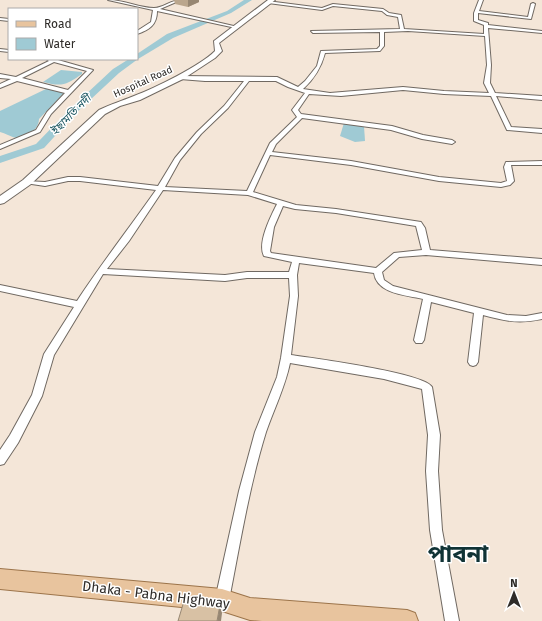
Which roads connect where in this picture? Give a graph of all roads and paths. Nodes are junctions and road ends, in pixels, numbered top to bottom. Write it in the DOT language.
graph roads {
  1 [pos="110,0"];
  2 [pos="132,0"];
  3 [pos="179,0"];
  4 [pos="481,0"];
  5 [pos="270,1"];
  6 [pos="124,3"];
  7 [pos="533,4"];
  8 [pos="118,6"];
  9 [pos="155,10"];
  10 [pos="477,12"];
  11 [pos="486,26"];
  12 [pos="236,27"];
  13 [pos="402,30"];
  14 [pos="382,31"];
  15 [pos="138,32"];
  16 [pos="313,32"];
  17 [pos="542,32"];
  18 [pos="487,35"];
  19 [pos="52,60"];
  20 [pos="56,60"];
  21 [pos="0,76"];
  22 [pos="180,77"];
  23 [pos="17,79"];
  24 [pos="248,79"];
  25 [pos="0,86"];
  26 [pos="299,89"];
  27 [pos="69,92"];
  28 [pos="308,92"];
  29 [pos="492,94"];
  30 [pos="542,98"];
  31 [pos="301,116"];
  32 [pos="542,131"];
  33 [pos="452,142"];
  34 [pos="0,147"];
  35 [pos="268,154"];
  36 [pos="542,163"];
  37 [pos="27,182"];
  38 [pos="160,189"];
  39 [pos="249,193"];
  40 [pos="0,202"];
  41 [pos="280,204"];
  42 [pos="426,252"];
  43 [pos="296,260"];
  44 [pos="542,262"];
  45 [pos="101,271"];
  46 [pos="378,271"];
  47 [pos="293,275"];
  48 [pos="0,288"];
  49 [pos="428,297"];
  50 [pos="79,305"];
  51 [pos="479,311"];
  52 [pos="542,316"];
  53 [pos="419,340"];
  54 [pos="286,358"];
  55 [pos="473,362"];
  56 [pos="0,460"];
  57 [pos="0,579"];
  58 [pos="222,600"];
  59 [pos="249,615"];
  60 [pos="407,621"];
  61 [pos="452,621"];
  1 -- 6 [label="street"];
  2 -- 6 [label="street"];
  3 -- 9 [label="street"];
  4 -- 10 [label="street"];
  5 -- 12 [label="main road, Hospital Road"];
  5 -- 13 [label="street"];
  6 -- 8 [label="street"];
  6 -- 9 [label="street"];
  7 -- 10 [label="street"];
  9 -- 12 [label="street"];
  9 -- 15 [label="street"];
  10 -- 11 [label="street"];
  11 -- 17 [label="street"];
  11 -- 18 [label="street"];
  12 -- 22 [label="main road, Hospital Road"];
  13 -- 14 [label="street"];
  13 -- 18 [label="street"];
  14 -- 16 [label="street"];
  14 -- 26 [label="street"];
  18 -- 29 [label="street"];
  19 -- 23 [label="street"];
  20 -- 27 [label="street"];
  21 -- 23 [label="street"];
  22 -- 24 [label="street"];
  22 -- 37 [label="main road, Hospital Road"];
  23 -- 25 [label="street"];
  23 -- 27 [label="street"];
  24 -- 26 [label="street"];
  24 -- 38 [label="street"];
  26 -- 28 [label="street"];
  27 -- 34 [label="street"];
  28 -- 29 [label="street"];
  28 -- 31 [label="street"];
  29 -- 30 [label="street"];
  29 -- 32 [label="street"];
  31 -- 33 [label="street"];
  31 -- 35 [label="street"];
  35 -- 36 [label="street"];
  35 -- 39 [label="street"];
  37 -- 38 [label="street"];
  37 -- 40 [label="main road, Hospital Road"];
  38 -- 39 [label="street"];
  38 -- 45 [label="street"];
  39 -- 41 [label="street"];
  41 -- 42 [label="street"];
  41 -- 43 [label="street"];
  42 -- 44 [label="street"];
  42 -- 46 [label="street"];
  43 -- 46 [label="street"];
  43 -- 47 [label="street"];
  45 -- 47 [label="street"];
  45 -- 50 [label="street"];
  46 -- 49 [label="street"];
  47 -- 54 [label="street"];
  48 -- 50 [label="street"];
  49 -- 51 [label="street"];
  49 -- 53 [label="street"];
  50 -- 56 [label="street"];
  51 -- 52 [label="street"];
  51 -- 55 [label="street"];
  54 -- 58 [label="street"];
  54 -- 61 [label="street"];
  57 -- 58 [label="main road, Dhaka - Pabna Highway"];
  58 -- 59 [label="main road, Dhaka - Pabna Highway"];
  59 -- 60 [label="main road, Dhaka - Pabna Highway"];
}
